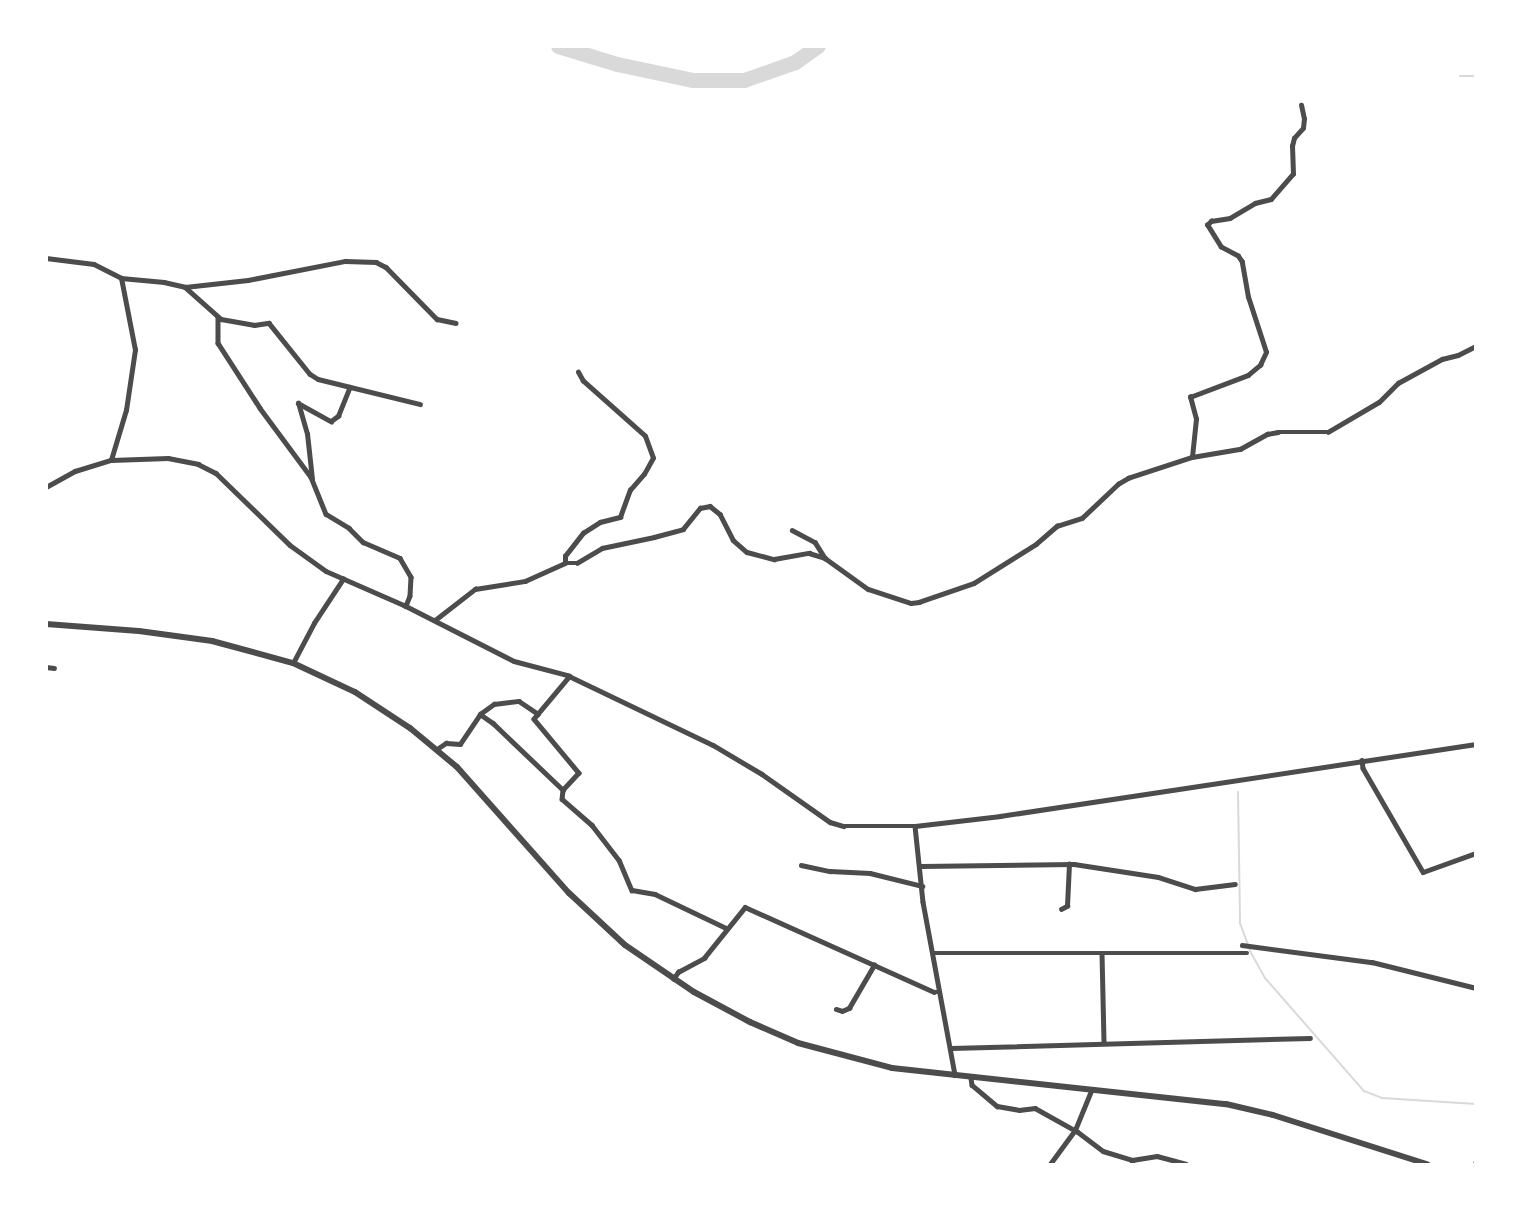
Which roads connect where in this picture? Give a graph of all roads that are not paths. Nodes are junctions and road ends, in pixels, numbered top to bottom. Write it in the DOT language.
graph roads {
  1 [pos="1301,105"];
  2 [pos="46,258"];
  3 [pos="121,278"];
  4 [pos="185,287"];
  5 [pos="218,316"];
  6 [pos="456,323"];
  7 [pos="1476,346"];
  8 [pos="579,372"];
  9 [pos="350,387"];
  10 [pos="420,404"];
  11 [pos="1192,457"];
  12 [pos="111,460"];
  13 [pos="312,479"];
  14 [pos="46,487"];
  15 [pos="792,530"];
  16 [pos="825,558"];
  17 [pos="565,563"];
  18 [pos="343,579"];
  19 [pos="406,606"];
  20 [pos="435,620"];
  21 [pos="46,624"];
  22 [pos="293,663"];
  23 [pos="46,667"];
  24 [pos="54,668"];
  25 [pos="570,676"];
  26 [pos="480,714"];
  27 [pos="538,714"];
  28 [pos="1476,744"];
  29 [pos="436,749"];
  30 [pos="1362,760"];
  31 [pos="563,790"];
  32 [pos="915,826"];
  33 [pos="1476,853"];
  34 [pos="1069,864"];
  35 [pos="801,865"];
  36 [pos="921,866"];
  37 [pos="1236,884"];
  38 [pos="922,886"];
  39 [pos="1061,909"];
  40 [pos="726,928"];
  41 [pos="1242,945"];
  42 [pos="932,953"];
  43 [pos="1101,953"];
  44 [pos="1247,953"];
  45 [pos="874,965"];
  46 [pos="673,979"];
  47 [pos="1476,987"];
  48 [pos="939,992"];
  49 [pos="836,1009"];
  50 [pos="1310,1038"];
  51 [pos="1104,1042"];
  52 [pos="951,1048"];
  53 [pos="956,1077"];
  54 [pos="971,1078"];
  55 [pos="1091,1090"];
  56 [pos="1075,1130"];
  57 [pos="1132,1162"];
  58 [pos="1050,1164"];
  59 [pos="1186,1164"];
  60 [pos="1427,1164"];
  1 -- 11 [label="street"];
  2 -- 3 [label="street"];
  3 -- 4 [label="street"];
  3 -- 12 [label="street"];
  4 -- 5 [label="street"];
  4 -- 6 [label="street"];
  5 -- 9 [label="street"];
  5 -- 13 [label="street"];
  7 -- 11 [label="street"];
  8 -- 17 [label="street"];
  9 -- 10 [label="street"];
  9 -- 13 [label="street"];
  11 -- 16 [label="street"];
  12 -- 14 [label="street"];
  12 -- 18 [label="street"];
  13 -- 19 [label="street"];
  15 -- 16 [label="street"];
  16 -- 17 [label="street"];
  17 -- 20 [label="street"];
  18 -- 19 [label="street"];
  18 -- 22 [label="street"];
  19 -- 20 [label="street"];
  20 -- 25 [label="street"];
  21 -- 22 [label="street"];
  22 -- 29 [label="street"];
  23 -- 24 [label="street"];
  25 -- 27 [label="street"];
  25 -- 32 [label="street"];
  26 -- 27 [label="street"];
  26 -- 29 [label="street"];
  26 -- 31 [label="street"];
  27 -- 31 [label="street"];
  28 -- 30 [label="street"];
  29 -- 46 [label="street"];
  30 -- 32 [label="street"];
  30 -- 33 [label="street"];
  31 -- 40 [label="street"];
  32 -- 36 [label="street"];
  34 -- 36 [label="street"];
  34 -- 37 [label="street"];
  34 -- 39 [label="street"];
  35 -- 38 [label="street"];
  36 -- 38 [label="street"];
  38 -- 42 [label="street"];
  40 -- 45 [label="street"];
  40 -- 46 [label="street"];
  41 -- 47 [label="street"];
  42 -- 43 [label="street"];
  42 -- 48 [label="street"];
  43 -- 44 [label="street"];
  43 -- 51 [label="street"];
  45 -- 48 [label="street"];
  45 -- 49 [label="street"];
  46 -- 53 [label="street"];
  48 -- 52 [label="street"];
  50 -- 51 [label="street"];
  51 -- 52 [label="street"];
  52 -- 53 [label="street"];
  53 -- 54 [label="street"];
  54 -- 55 [label="street"];
  54 -- 56 [label="street"];
  55 -- 56 [label="street"];
  55 -- 60 [label="street"];
  56 -- 57 [label="street"];
  56 -- 58 [label="street"];
  57 -- 59 [label="street"];
}
